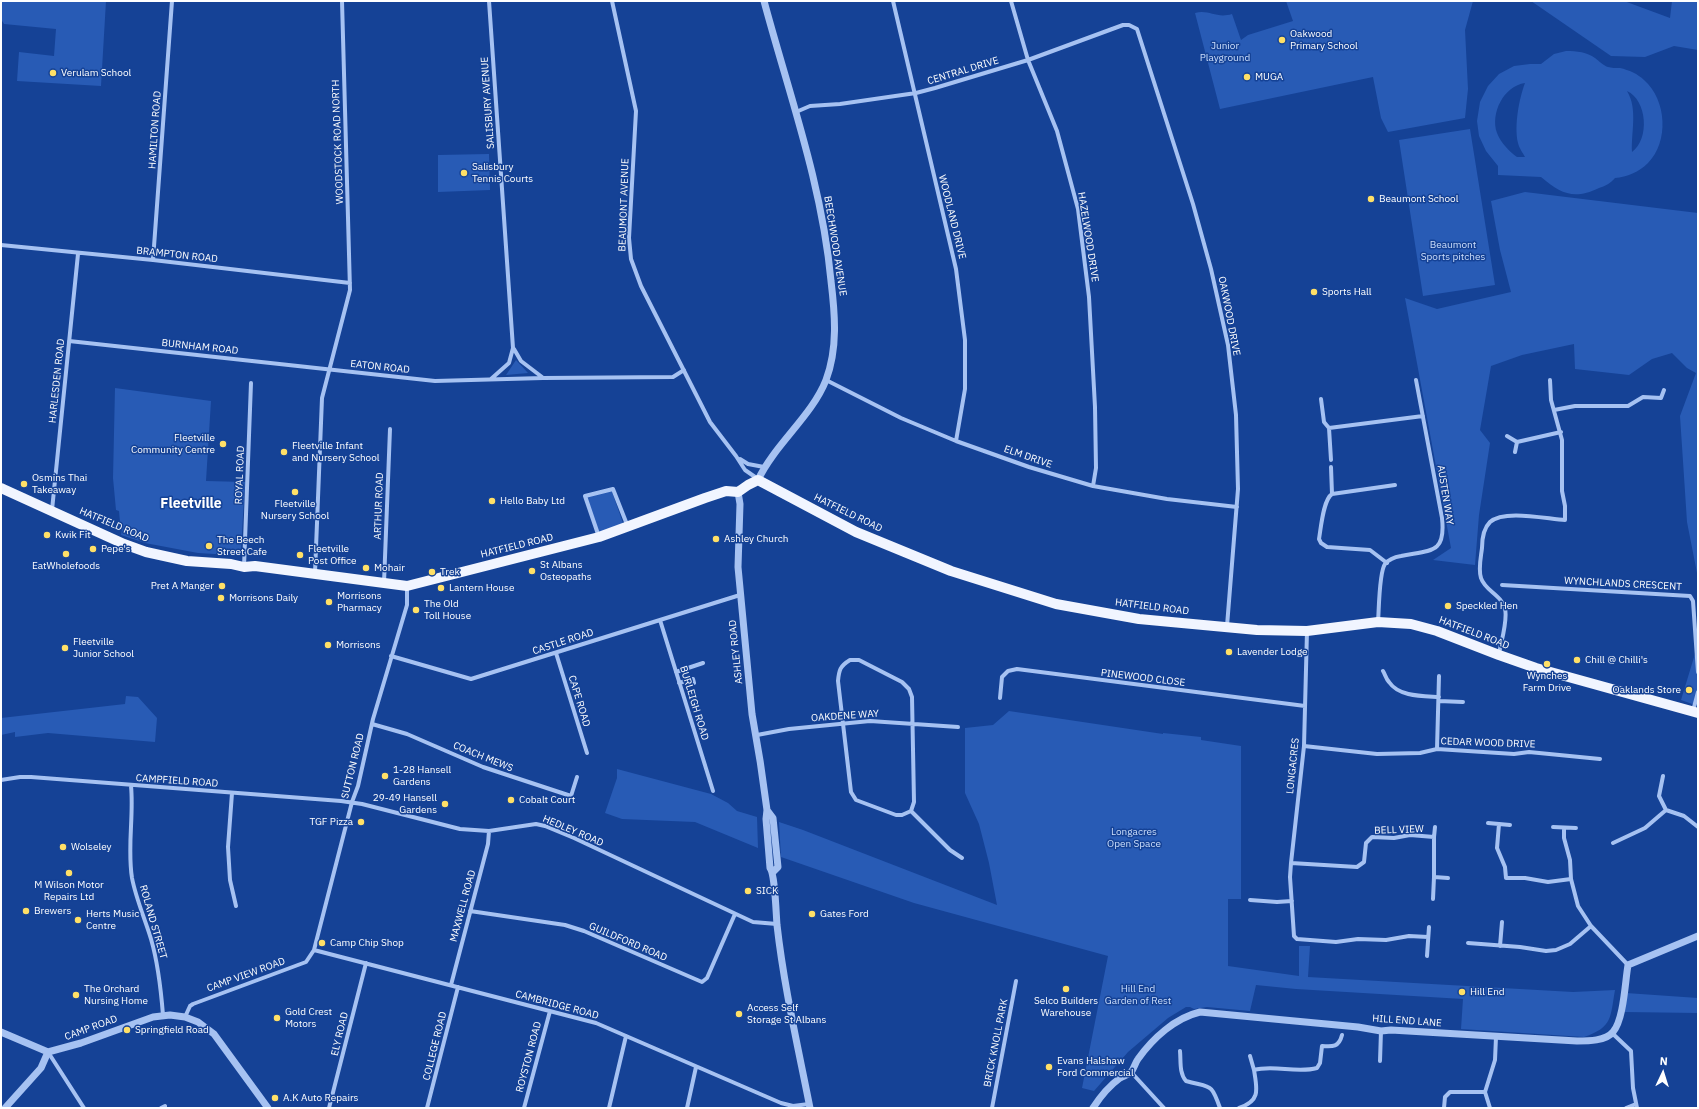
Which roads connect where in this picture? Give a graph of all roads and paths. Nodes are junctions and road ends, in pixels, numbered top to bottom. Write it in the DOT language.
graph roads {
  1 [pos="172,1"];
  2 [pos="342,1"];
  3 [pos="489,1"];
  4 [pos="612,1"];
  5 [pos="764,1"];
  6 [pos="893,1"];
  7 [pos="1011,1"];
  8 [pos="1129,25"];
  9 [pos="1028,60"];
  10 [pos="916,93"];
  11 [pos="796,112"];
  12 [pos="1,245"];
  13 [pos="78,254"];
  14 [pos="153,260"];
  15 [pos="350,283"];
  16 [pos="69,341"];
  17 [pos="513,348"];
  18 [pos="329,370"];
  19 [pos="684,370"];
  20 [pos="542,378"];
  21 [pos="491,379"];
  22 [pos="826,380"];
  23 [pos="1416,380"];
  24 [pos="1550,380"];
  25 [pos="251,383"];
  26 [pos="1664,390"];
  27 [pos="1321,399"];
  28 [pos="1554,410"];
  29 [pos="1423,416"];
  30 [pos="1329,428"];
  31 [pos="390,429"];
  32 [pos="1561,432"];
  33 [pos="1507,436"];
  34 [pos="956,441"];
  35 [pos="1517,442"];
  36 [pos="1515,452"];
  37 [pos="736,456"];
  38 [pos="1331,460"];
  39 [pos="764,467"];
  40 [pos="1331,467"];
  41 [pos="758,480"];
  42 [pos="1395,485"];
  43 [pos="1093,486"];
  44 [pos="1,488"];
  45 [pos="738,492"];
  46 [pos="1332,494"];
  47 [pos="1237,507"];
  48 [pos="52,511"];
  49 [pos="628,528"];
  50 [pos="599,537"];
  51 [pos="1386,563"];
  52 [pos="244,567"];
  53 [pos="314,575"];
  54 [pos="384,584"];
  55 [pos="1502,585"];
  56 [pos="407,586"];
  57 [pos="740,595"];
  58 [pos="660,620"];
  59 [pos="1378,622"];
  60 [pos="1227,627"];
  61 [pos="1307,631"];
  62 [pos="556,652"];
  63 [pos="391,656"];
  64 [pos="1499,656"];
  65 [pos="703,663"];
  66 [pos="1383,671"];
  67 [pos="676,672"];
  68 [pos="1698,672"];
  69 [pos="1439,676"];
  70 [pos="679,683"];
  71 [pos="694,683"];
  72 [pos="1698,692"];
  73 [pos="1000,698"];
  74 [pos="1439,699"];
  75 [pos="1463,702"];
  76 [pos="1305,706"];
  77 [pos="1696,712"];
  78 [pos="842,723"];
  79 [pos="913,723"];
  80 [pos="372,724"];
  81 [pos="958,727"];
  82 [pos="757,735"];
  83 [pos="1304,746"];
  84 [pos="1437,749"];
  85 [pos="587,753"];
  86 [pos="1600,759"];
  87 [pos="1662,776"];
  88 [pos="577,777"];
  89 [pos="1,780"];
  90 [pos="131,786"];
  91 [pos="713,791"];
  92 [pos="232,793"];
  93 [pos="352,802"];
  94 [pos="1666,810"];
  95 [pos="911,811"];
  96 [pos="1488,823"];
  97 [pos="1499,824"];
  98 [pos="1510,825"];
  99 [pos="1435,827"];
  100 [pos="1553,827"];
  101 [pos="1698,827"];
  102 [pos="1564,828"];
  103 [pos="1576,828"];
  104 [pos="489,831"];
  105 [pos="1434,837"];
  106 [pos="1613,843"];
  107 [pos="962,858"];
  108 [pos="1291,863"];
  109 [pos="1434,877"];
  110 [pos="1448,878"];
  111 [pos="1571,880"];
  112 [pos="1433,899"];
  113 [pos="1250,900"];
  114 [pos="1292,901"];
  115 [pos="236,906"];
  116 [pos="470,911"];
  117 [pos="735,914"];
  118 [pos="1502,922"];
  119 [pos="777,924"];
  120 [pos="1591,926"];
  121 [pos="1429,927"];
  122 [pos="1698,936"];
  123 [pos="1428,937"];
  124 [pos="1468,943"];
  125 [pos="1500,946"];
  126 [pos="314,950"];
  127 [pos="1427,956"];
  128 [pos="366,963"];
  129 [pos="1628,965"];
  130 [pos="1016,981"];
  131 [pos="451,985"];
  132 [pos="458,987"];
  133 [pos="550,1011"];
  134 [pos="163,1015"];
  135 [pos="185,1017"];
  136 [pos="1381,1031"];
  137 [pos="1,1032"];
  138 [pos="1612,1033"];
  139 [pos="1342,1035"];
  140 [pos="626,1036"];
  141 [pos="1496,1037"];
  142 [pos="1180,1051"];
  143 [pos="48,1052"];
  144 [pos="1250,1056"];
  145 [pos="1380,1061"];
  146 [pos="696,1067"];
  147 [pos="1254,1070"];
  148 [pos="1131,1072"];
  149 [pos="1485,1092"];
  150 [pos="810,1106"];
  151 [pos="1636,1106"];
  152 [pos="5,1108"];
  153 [pos="84,1108"];
  154 [pos="268,1108"];
  155 [pos="329,1108"];
  156 [pos="427,1108"];
  157 [pos="524,1108"];
  158 [pos="609,1108"];
  159 [pos="687,1108"];
  160 [pos="992,1108"];
  161 [pos="1093,1108"];
  162 [pos="1164,1108"];
  163 [pos="1220,1108"];
  164 [pos="1239,1108"];
  165 [pos="1444,1108"];
  166 [pos="1490,1108"];
  167 [pos="1626,1108"];
  1 -- 14 [label="street, HAMILTON ROAD"];
  2 -- 15 [label="street, WOODSTOCK ROAD NORTH"];
  3 -- 17 [label="street, SALISBURY AVENUE"];
  4 -- 19 [label="street, BEAUMONT AVENUE"];
  5 -- 11 [label="street, BEECHWOOD AVENUE"];
  6 -- 10 [label="street, WOODLAND DRIVE"];
  7 -- 9 [label="street, HAZELWOOD DRIVE"];
  8 -- 9 [label="street, CENTRAL DRIVE"];
  8 -- 47 [label="street, OAKWOOD DRIVE"];
  9 -- 10 [label="street, CENTRAL DRIVE"];
  9 -- 43 [label="street, HAZELWOOD DRIVE"];
  10 -- 11 [label="street, CENTRAL DRIVE"];
  10 -- 34 [label="street, WOODLAND DRIVE"];
  11 -- 22 [label="street, BEECHWOOD AVENUE"];
  12 -- 13 [label="street, BRAMPTON ROAD"];
  13 -- 14 [label="street, BRAMPTON ROAD"];
  13 -- 16 [label="street, HARLESDEN ROAD"];
  14 -- 15 [label="street, BRAMPTON ROAD"];
  15 -- 18 [label="street, WOODSTOCK ROAD NORTH"];
  16 -- 18 [label="street, BURNHAM ROAD"];
  16 -- 48 [label="street, HARLESDEN ROAD"];
  17 -- 20 [label="street"];
  17 -- 21 [label="street, SALISBURY AVENUE"];
  18 -- 21 [label="street, EATON ROAD"];
  18 -- 53 [label="street, WOODSTOCK ROAD NORTH"];
  19 -- 20 [label="street"];
  19 -- 37 [label="street, BEAUMONT AVENUE"];
  20 -- 21 [label="street"];
  22 -- 34 [label="street, ELM DRIVE"];
  22 -- 39 [label="street, BEECHWOOD AVENUE"];
  23 -- 29 [label="street, AUSTEN WAY"];
  24 -- 28 [label="street"];
  25 -- 52 [label="street, ROYAL ROAD"];
  26 -- 28 [label="street"];
  27 -- 30 [label="street"];
  28 -- 32 [label="street"];
  29 -- 30 [label="street"];
  29 -- 51 [label="street, AUSTEN WAY"];
  30 -- 38 [label="street"];
  31 -- 54 [label="street, ARTHUR ROAD"];
  32 -- 35 [label="street"];
  32 -- 64 [label="street"];
  33 -- 35 [label="street"];
  34 -- 43 [label="street, ELM DRIVE"];
  35 -- 36 [label="street"];
  37 -- 39 [label="street, BEAUMONT AVENUE"];
  37 -- 41 [label="street, BEAUMONT AVENUE"];
  39 -- 41 [label="street, BEECHWOOD AVENUE"];
  40 -- 46 [label="street"];
  41 -- 45 [label="main road, HATFIELD ROAD"];
  41 -- 60 [label="main road, HATFIELD ROAD"];
  42 -- 46 [label="street"];
  43 -- 47 [label="street, ELM DRIVE"];
  44 -- 48 [label="main road, HATFIELD ROAD"];
  45 -- 49 [label="main road, HATFIELD ROAD"];
  45 -- 57 [label="street, ASHLEY ROAD"];
  46 -- 51 [label="street"];
  47 -- 60 [label="street, OAKWOOD DRIVE"];
  48 -- 52 [label="main road, HATFIELD ROAD"];
  49 -- 50 [label="main road, HATFIELD ROAD"];
  49 -- 50 [label="street"];
  50 -- 56 [label="main road, HATFIELD ROAD"];
  51 -- 59 [label="street"];
  52 -- 53 [label="main road, HATFIELD ROAD"];
  53 -- 54 [label="main road, HATFIELD ROAD"];
  54 -- 56 [label="main road, HATFIELD ROAD"];
  55 -- 68 [label="street, WYNCHLANDS CRESCENT"];
  56 -- 63 [label="street, SUTTON ROAD"];
  57 -- 58 [label="street, CASTLE ROAD"];
  57 -- 82 [label="street, ASHLEY ROAD"];
  58 -- 62 [label="street, CASTLE ROAD"];
  58 -- 67 [label="street, BURLEIGH ROAD"];
  59 -- 61 [label="main road, HATFIELD ROAD"];
  59 -- 64 [label="main road, HATFIELD ROAD"];
  60 -- 61 [label="main road, HATFIELD ROAD"];
  61 -- 76 [label="street, LONGACRES"];
  62 -- 63 [label="street, CASTLE ROAD"];
  62 -- 85 [label="street, CAPE ROAD"];
  63 -- 80 [label="street, SUTTON ROAD"];
  64 -- 77 [label="main road, HATFIELD ROAD"];
  65 -- 67 [label="street"];
  66 -- 74 [label="street"];
  67 -- 70 [label="street, BURLEIGH ROAD"];
  69 -- 74 [label="street"];
  70 -- 71 [label="street"];
  70 -- 91 [label="street, BURLEIGH ROAD"];
  72 -- 77 [label="street"];
  73 -- 76 [label="street, PINEWOOD CLOSE"];
  74 -- 75 [label="street"];
  74 -- 84 [label="street"];
  76 -- 83 [label="street, LONGACRES"];
  78 -- 79 [label="street, OAKDENE WAY"];
  78 -- 79 [label="street"];
  78 -- 82 [label="street, OAKDENE WAY"];
  78 -- 95 [label="street"];
  79 -- 81 [label="street, OAKDENE WAY"];
  79 -- 95 [label="street"];
  80 -- 88 [label="street, COACH MEWS"];
  80 -- 93 [label="street, SUTTON ROAD"];
  82 -- 119 [label="street, ASHLEY ROAD"];
  83 -- 84 [label="street, CEDAR WOOD DRIVE"];
  83 -- 108 [label="street, LONGACRES"];
  84 -- 86 [label="street, CEDAR WOOD DRIVE"];
  87 -- 94 [label="street"];
  89 -- 90 [label="street, CAMPFIELD ROAD"];
  90 -- 92 [label="street, CAMPFIELD ROAD"];
  90 -- 134 [label="street, ROLAND STREET"];
  92 -- 93 [label="street, CAMPFIELD ROAD"];
  92 -- 115 [label="street"];
  93 -- 104 [label="street, HEDLEY ROAD"];
  93 -- 126 [label="street, SUTTON ROAD"];
  94 -- 101 [label="street"];
  94 -- 106 [label="street"];
  95 -- 107 [label="street"];
  96 -- 97 [label="street"];
  97 -- 98 [label="street"];
  97 -- 111 [label="street"];
  99 -- 105 [label="street, BELL VIEW"];
  100 -- 102 [label="street"];
  102 -- 103 [label="street"];
  102 -- 111 [label="street"];
  104 -- 116 [label="street, MAXWELL ROAD"];
  104 -- 117 [label="street, HEDLEY ROAD"];
  105 -- 108 [label="street, BELL VIEW"];
  105 -- 109 [label="street, BELL VIEW"];
  108 -- 114 [label="street, LONGACRES"];
  109 -- 110 [label="street"];
  109 -- 112 [label="street, BELL VIEW"];
  111 -- 120 [label="street"];
  113 -- 114 [label="street"];
  114 -- 123 [label="street, LONGACRES"];
  116 -- 117 [label="street, GUILDFORD ROAD"];
  116 -- 131 [label="street, MAXWELL ROAD"];
  117 -- 119 [label="street, HEDLEY ROAD"];
  118 -- 125 [label="street"];
  119 -- 150 [label="street, ASHLEY ROAD"];
  120 -- 125 [label="street"];
  120 -- 129 [label="street"];
  121 -- 123 [label="street"];
  122 -- 129 [label="street"];
  123 -- 127 [label="street"];
  124 -- 125 [label="street"];
  126 -- 128 [label="street, CAMBRIDGE ROAD"];
  126 -- 135 [label="street, CAMP VIEW ROAD"];
  128 -- 131 [label="street, CAMBRIDGE ROAD"];
  128 -- 155 [label="street, ELY ROAD"];
  129 -- 138 [label="street"];
  130 -- 160 [label="street, BRICK KNOLL PARK"];
  131 -- 132 [label="street, CAMBRIDGE ROAD"];
  132 -- 133 [label="street, CAMBRIDGE ROAD"];
  132 -- 156 [label="street, COLLEGE ROAD"];
  133 -- 140 [label="street, CAMBRIDGE ROAD"];
  133 -- 157 [label="street, ROYSTON ROAD"];
  134 -- 135 [label="street, CAMP ROAD"];
  134 -- 143 [label="street, CAMP ROAD"];
  135 -- 154 [label="street, CAMP ROAD"];
  136 -- 141 [label="street, HILL END LANE"];
  136 -- 145 [label="street"];
  136 -- 148 [label="street, HILL END LANE"];
  137 -- 143 [label="street"];
  138 -- 141 [label="street, HILL END LANE"];
  138 -- 151 [label="street"];
  139 -- 147 [label="street"];
  140 -- 146 [label="street, CAMBRIDGE ROAD"];
  140 -- 158 [label="street"];
  141 -- 149 [label="street"];
  142 -- 163 [label="street"];
  143 -- 152 [label="street"];
  143 -- 153 [label="street"];
  144 -- 147 [label="street"];
  146 -- 150 [label="street, CAMBRIDGE ROAD"];
  146 -- 159 [label="street"];
  147 -- 164 [label="street"];
  148 -- 161 [label="street, HILL END LANE"];
  148 -- 162 [label="street"];
  149 -- 165 [label="street"];
  149 -- 166 [label="street"];
  151 -- 167 [label="street"];
}
